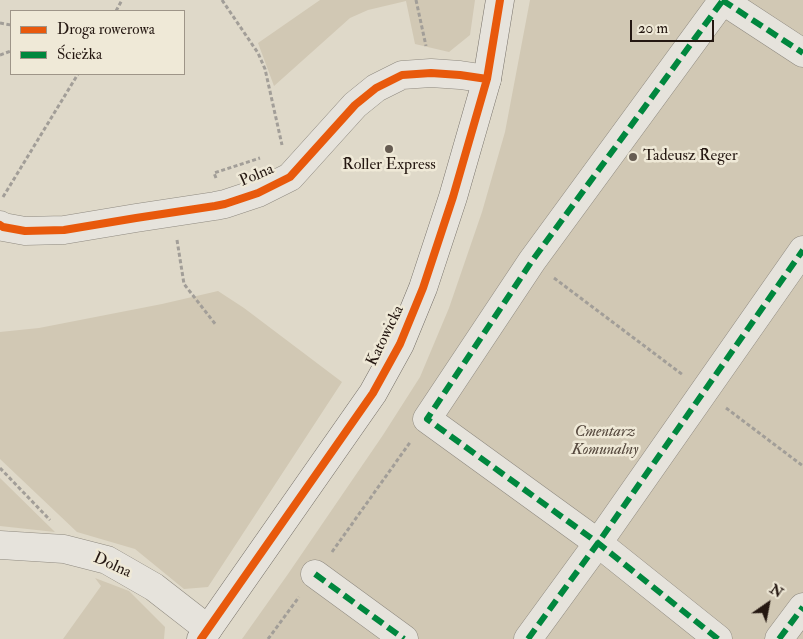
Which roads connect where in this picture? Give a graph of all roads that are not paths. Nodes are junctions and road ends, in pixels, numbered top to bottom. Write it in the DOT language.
graph roads {
  1 [pos="500,0"];
  2 [pos="723,0"];
  3 [pos="803,53"];
  4 [pos="487,79"];
  5 [pos="0,225"];
  6 [pos="803,250"];
  7 [pos="598,543"];
  8 [pos="0,545"];
  9 [pos="315,574"];
  10 [pos="803,607"];
  11 [pos="204,634"];
  12 [pos="404,639"];
  13 [pos="528,639"];
  14 [pos="718,639"];
  15 [pos="780,639"];
  1 -- 4 [label="street, Katowicka"];
  2 -- 3 [label="street"];
  2 -- 7 [label="street"];
  4 -- 5 [label="street, Polna"];
  4 -- 11 [label="street, Katowicka"];
  6 -- 7 [label="street"];
  7 -- 13 [label="street"];
  7 -- 14 [label="street"];
  8 -- 11 [label="street, Dolna"];
  9 -- 12 [label="street"];
  10 -- 15 [label="street"];
}
